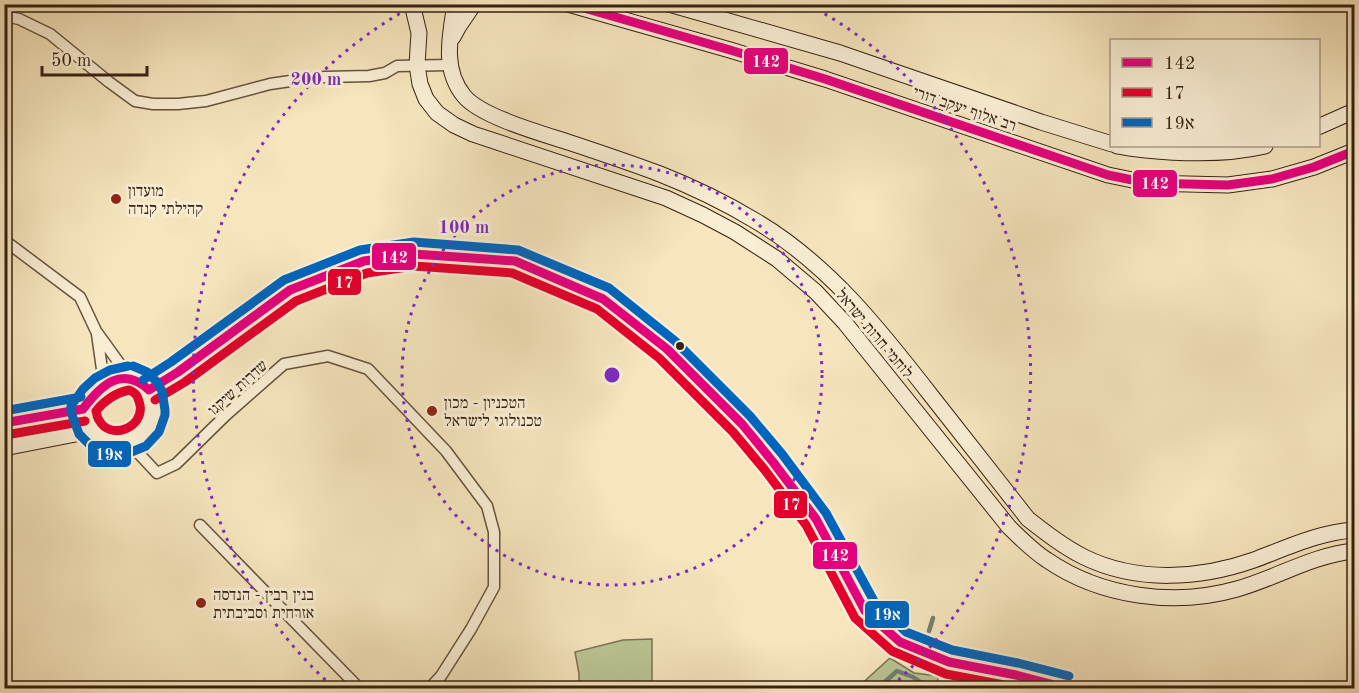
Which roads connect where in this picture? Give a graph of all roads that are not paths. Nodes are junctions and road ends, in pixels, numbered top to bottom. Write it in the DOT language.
graph roads {
  1 [pos="412,4"];
  2 [pos="423,4"];
  3 [pos="455,4"];
  4 [pos="474,4"];
  5 [pos="568,4"];
  6 [pos="669,4"];
  7 [pos="4,16"];
  8 [pos="419,33"];
  9 [pos="449,45"];
  10 [pos="417,65"];
  11 [pos="449,65"];
  12 [pos="1354,111"];
  13 [pos="1320,126"];
  14 [pos="1110,143"];
  15 [pos="1127,147"];
  16 [pos="1259,147"];
  17 [pos="1354,151"];
  18 [pos="4,240"];
  19 [pos="96,331"];
  20 [pos="130,378"];
  21 [pos="101,388"];
  22 [pos="149,390"];
  23 [pos="82,408"];
  24 [pos="4,423"];
  25 [pos="91,431"];
  26 [pos="128,442"];
  27 [pos="4,448"];
  28 [pos="200,525"];
  29 [pos="1354,530"];
  30 [pos="1354,551"];
  31 [pos="358,688"];
  32 [pos="430,688"];
  33 [pos="1066,688"];
  1 -- 8 [label="main road, לוחמי חרות ישראל"];
  2 -- 8 [label="main road"];
  3 -- 9 [label="main road, לוחמי חרות ישראל"];
  4 -- 9 [label="main road"];
  5 -- 17 [label="main road, רב אלוף יעקב דורי"];
  6 -- 14 [label="main road, רב אלוף יעקב דורי"];
  7 -- 10 [label="street"];
  8 -- 10 [label="main road, לוחמי חרות ישראל"];
  9 -- 11 [label="main road, לוחמי חרות ישראל"];
  10 -- 11 [label="street"];
  10 -- 30 [label="main road, לוחמי חרות ישראל"];
  11 -- 29 [label="main road, לוחמי חרות ישראל"];
  12 -- 13 [label="main road"];
  15 -- 16 [label="main road"];
  18 -- 19 [label="street"];
  19 -- 20 [label="street"];
  19 -- 21 [label="street"];
  20 -- 21 [label="main road"];
  20 -- 22 [label="main road"];
  21 -- 23 [label="main road"];
  22 -- 26 [label="main road"];
  22 -- 33 [label="main road"];
  23 -- 24 [label="main road"];
  23 -- 25 [label="main road"];
  25 -- 26 [label="main road"];
  25 -- 27 [label="main road"];
  26 -- 32 [label="street, שדרות שיקגו"];
  28 -- 31 [label="street"];
}
